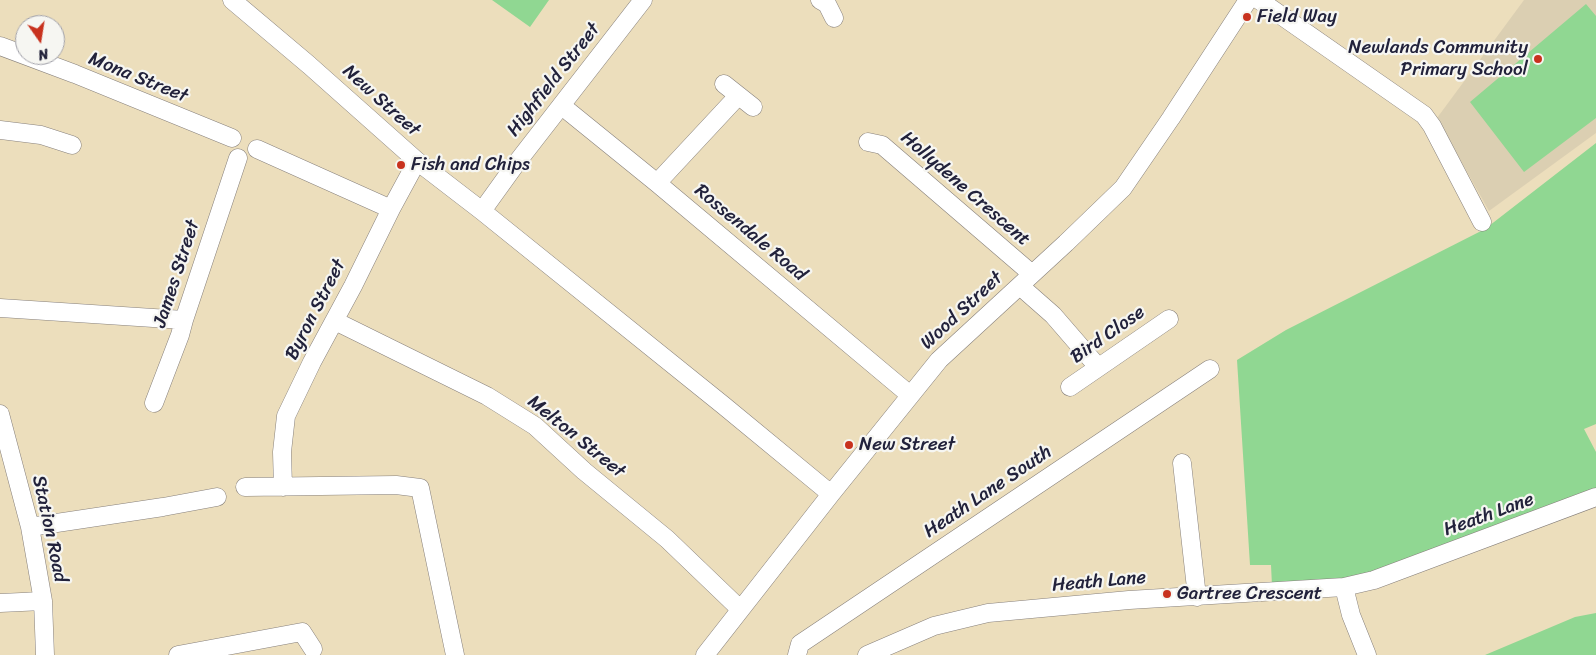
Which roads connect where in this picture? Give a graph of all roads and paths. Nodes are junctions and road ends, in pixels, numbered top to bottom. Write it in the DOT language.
graph roads {
  1 [pos="232,0"];
  2 [pos="644,0"];
  3 [pos="820,0"];
  4 [pos="1248,0"];
  5 [pos="1259,0"];
  6 [pos="834,18"];
  7 [pos="0,46"];
  8 [pos="724,84"];
  9 [pos="738,96"];
  10 [pos="562,106"];
  11 [pos="752,107"];
  12 [pos="0,130"];
  13 [pos="232,138"];
  14 [pos="868,142"];
  15 [pos="72,145"];
  16 [pos="257,148"];
  17 [pos="238,158"];
  18 [pos="417,161"];
  19 [pos="657,183"];
  20 [pos="390,209"];
  21 [pos="482,211"];
  22 [pos="1482,222"];
  23 [pos="1026,280"];
  24 [pos="0,308"];
  25 [pos="1169,319"];
  26 [pos="184,320"];
  27 [pos="334,321"];
  28 [pos="1098,367"];
  29 [pos="1210,369"];
  30 [pos="1070,387"];
  31 [pos="910,395"];
  32 [pos="154,403"];
  33 [pos="0,414"];
  34 [pos="1182,463"];
  35 [pos="283,487"];
  36 [pos="245,488"];
  37 [pos="831,494"];
  38 [pos="217,497"];
  39 [pos="1596,498"];
  40 [pos="30,527"];
  41 [pos="1344,587"];
  42 [pos="1197,597"];
  43 [pos="43,601"];
  44 [pos="0,603"];
  45 [pos="740,609"];
  46 [pos="313,649"];
  47 [pos="186,654"];
  48 [pos="44,655"];
  49 [pos="455,655"];
  50 [pos="705,655"];
  51 [pos="797,655"];
  52 [pos="867,655"];
  53 [pos="1367,655"];
  1 -- 18 [label="street, New Street"];
  2 -- 10 [label="street, Highfield Street"];
  3 -- 6 [label="street"];
  4 -- 23 [label="street, Wood Street"];
  5 -- 22 [label="street"];
  7 -- 13 [label="street, Mona Street"];
  8 -- 9 [label="street"];
  9 -- 11 [label="street"];
  9 -- 19 [label="street"];
  10 -- 19 [label="street, Rossendale Road"];
  10 -- 21 [label="street, Highfield Street"];
  12 -- 15 [label="street"];
  14 -- 23 [label="street, Hollydene Crescent"];
  16 -- 20 [label="street"];
  17 -- 26 [label="street, James Street"];
  18 -- 20 [label="street, Byron Street"];
  18 -- 21 [label="street, New Street"];
  19 -- 31 [label="street, Rossendale Road"];
  20 -- 27 [label="street, Byron Street"];
  21 -- 37 [label="street, New Street"];
  23 -- 28 [label="street, Hollydene Crescent"];
  23 -- 31 [label="street, Wood Street"];
  24 -- 26 [label="street"];
  25 -- 28 [label="street, Bird Close"];
  26 -- 32 [label="street, James Street"];
  27 -- 35 [label="street, Byron Street"];
  27 -- 45 [label="street, Melton Street"];
  28 -- 30 [label="street, Bird Close"];
  29 -- 51 [label="street, Heath Lane South"];
  31 -- 37 [label="street, Wood Street"];
  33 -- 40 [label="street, Station Road"];
  34 -- 42 [label="street"];
  35 -- 36 [label="street"];
  35 -- 49 [label="street"];
  37 -- 45 [label="street, Wood Street"];
  38 -- 40 [label="street"];
  39 -- 41 [label="street, Heath Lane"];
  40 -- 43 [label="street, Station Road"];
  41 -- 42 [label="street, Heath Lane"];
  41 -- 53 [label="street"];
  42 -- 52 [label="street, Heath Lane"];
  43 -- 44 [label="street"];
  43 -- 48 [label="street, Station Road"];
  45 -- 50 [label="street, Wood Street"];
  46 -- 47 [label="street"];
}
